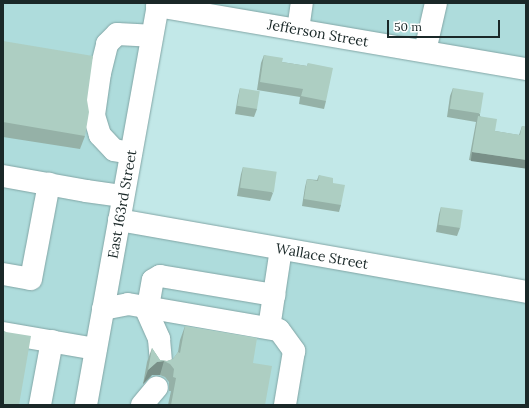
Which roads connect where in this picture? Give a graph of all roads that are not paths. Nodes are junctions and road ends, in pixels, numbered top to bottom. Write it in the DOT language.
graph roads {
  1 [pos="302,3"];
  2 [pos="436,3"];
  3 [pos="157,4"];
  4 [pos="207,8"];
  5 [pos="298,30"];
  6 [pos="151,36"];
  7 [pos="425,51"];
  8 [pos="526,69"];
  9 [pos="131,153"];
  10 [pos="3,176"];
  11 [pos="49,184"];
  12 [pos="123,196"];
  13 [pos="119,220"];
  14 [pos="281,249"];
  15 [pos="3,274"];
  16 [pos="526,292"];
  17 [pos="274,295"];
  18 [pos="146,307"];
  19 [pos="103,309"];
  20 [pos="269,328"];
  21 [pos="3,332"];
  22 [pos="52,341"];
  23 [pos="96,349"];
  24 [pos="161,362"];
  25 [pos="157,387"];
  26 [pos="40,405"];
  27 [pos="86,405"];
  28 [pos="142,405"];
  29 [pos="284,405"];
  1 -- 5 [label="street"];
  2 -- 7 [label="street"];
  3 -- 4 [label="street, Jefferson Street"];
  3 -- 6 [label="street, East 163rd Street"];
  4 -- 5 [label="street, Jefferson Street"];
  5 -- 7 [label="street, Jefferson Street"];
  6 -- 9 [label="street, East 163rd Street"];
  6 -- 9 [label="street"];
  7 -- 8 [label="street, Jefferson Street"];
  9 -- 12 [label="street, East 163rd Street"];
  10 -- 11 [label="street"];
  11 -- 12 [label="street"];
  11 -- 15 [label="street"];
  12 -- 13 [label="street, East 163rd Street"];
  13 -- 14 [label="street, Wallace Street"];
  13 -- 19 [label="street, East 163rd Street"];
  14 -- 16 [label="street, Wallace Street"];
  14 -- 17 [label="street"];
  17 -- 18 [label="street"];
  17 -- 20 [label="street"];
  18 -- 19 [label="street"];
  18 -- 20 [label="street"];
  18 -- 24 [label="street"];
  19 -- 23 [label="street, East 163rd Street"];
  20 -- 29 [label="street"];
  21 -- 22 [label="street"];
  22 -- 23 [label="street"];
  22 -- 26 [label="street"];
  23 -- 27 [label="street, East 163rd Street"];
  25 -- 28 [label="street"];
}
